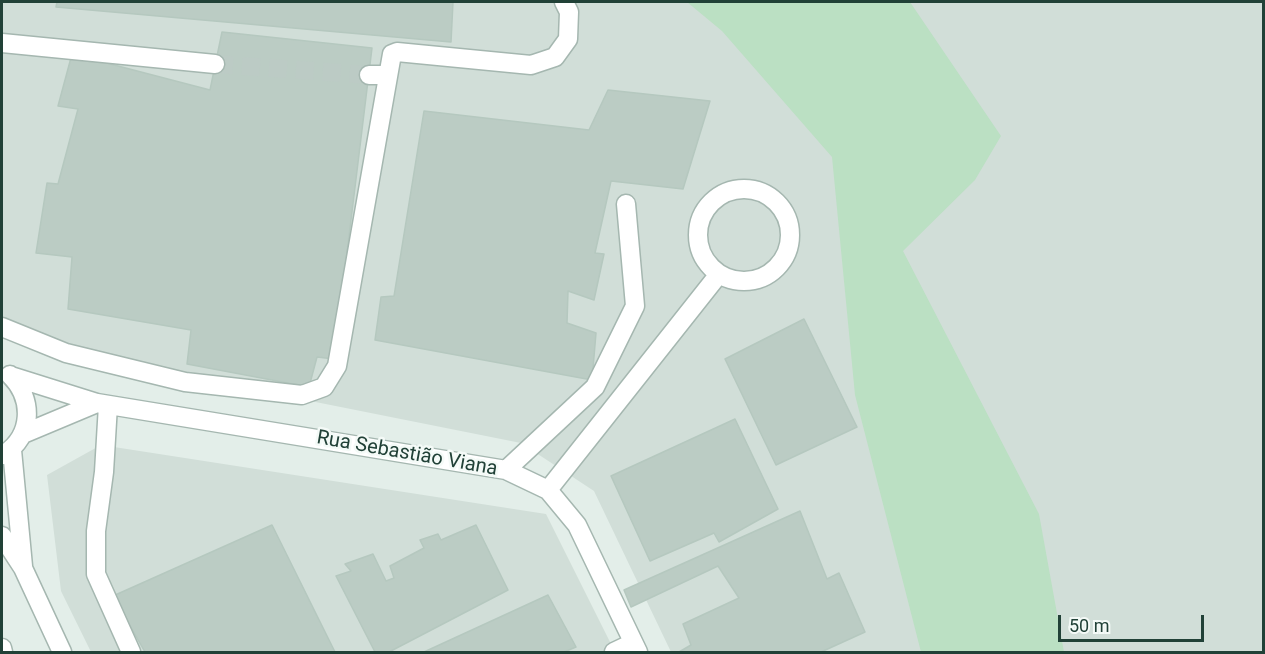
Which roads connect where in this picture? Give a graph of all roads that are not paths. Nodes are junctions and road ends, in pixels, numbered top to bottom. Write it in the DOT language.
graph roads {
  1 [pos="564,2"];
  2 [pos="2,43"];
  3 [pos="215,64"];
  4 [pos="369,75"];
  5 [pos="388,75"];
  6 [pos="626,204"];
  7 [pos="719,274"];
  8 [pos="2,327"];
  9 [pos="6,372"];
  10 [pos="103,404"];
  11 [pos="23,434"];
  12 [pos="7,453"];
  13 [pos="506,470"];
  14 [pos="548,490"];
  15 [pos="2,536"];
  16 [pos="23,568"];
  17 [pos="636,648"];
  18 [pos="62,652"];
  19 [pos="130,652"];
  20 [pos="614,652"];
  1 -- 5 [label="street"];
  2 -- 3 [label="street"];
  4 -- 5 [label="street"];
  5 -- 8 [label="street"];
  6 -- 13 [label="street"];
  7 -- 7 [label="street"];
  7 -- 14 [label="street"];
  9 -- 10 [label="street, Rua Sebastião Viana"];
  9 -- 11 [label="street"];
  10 -- 11 [label="street"];
  10 -- 13 [label="street, Rua Sebastião Viana"];
  10 -- 19 [label="street"];
  11 -- 12 [label="street"];
  12 -- 16 [label="street"];
  13 -- 14 [label="street, Rua Sebastião Viana"];
  14 -- 17 [label="street"];
  15 -- 16 [label="street"];
  16 -- 18 [label="street"];
  17 -- 20 [label="street"];
}
